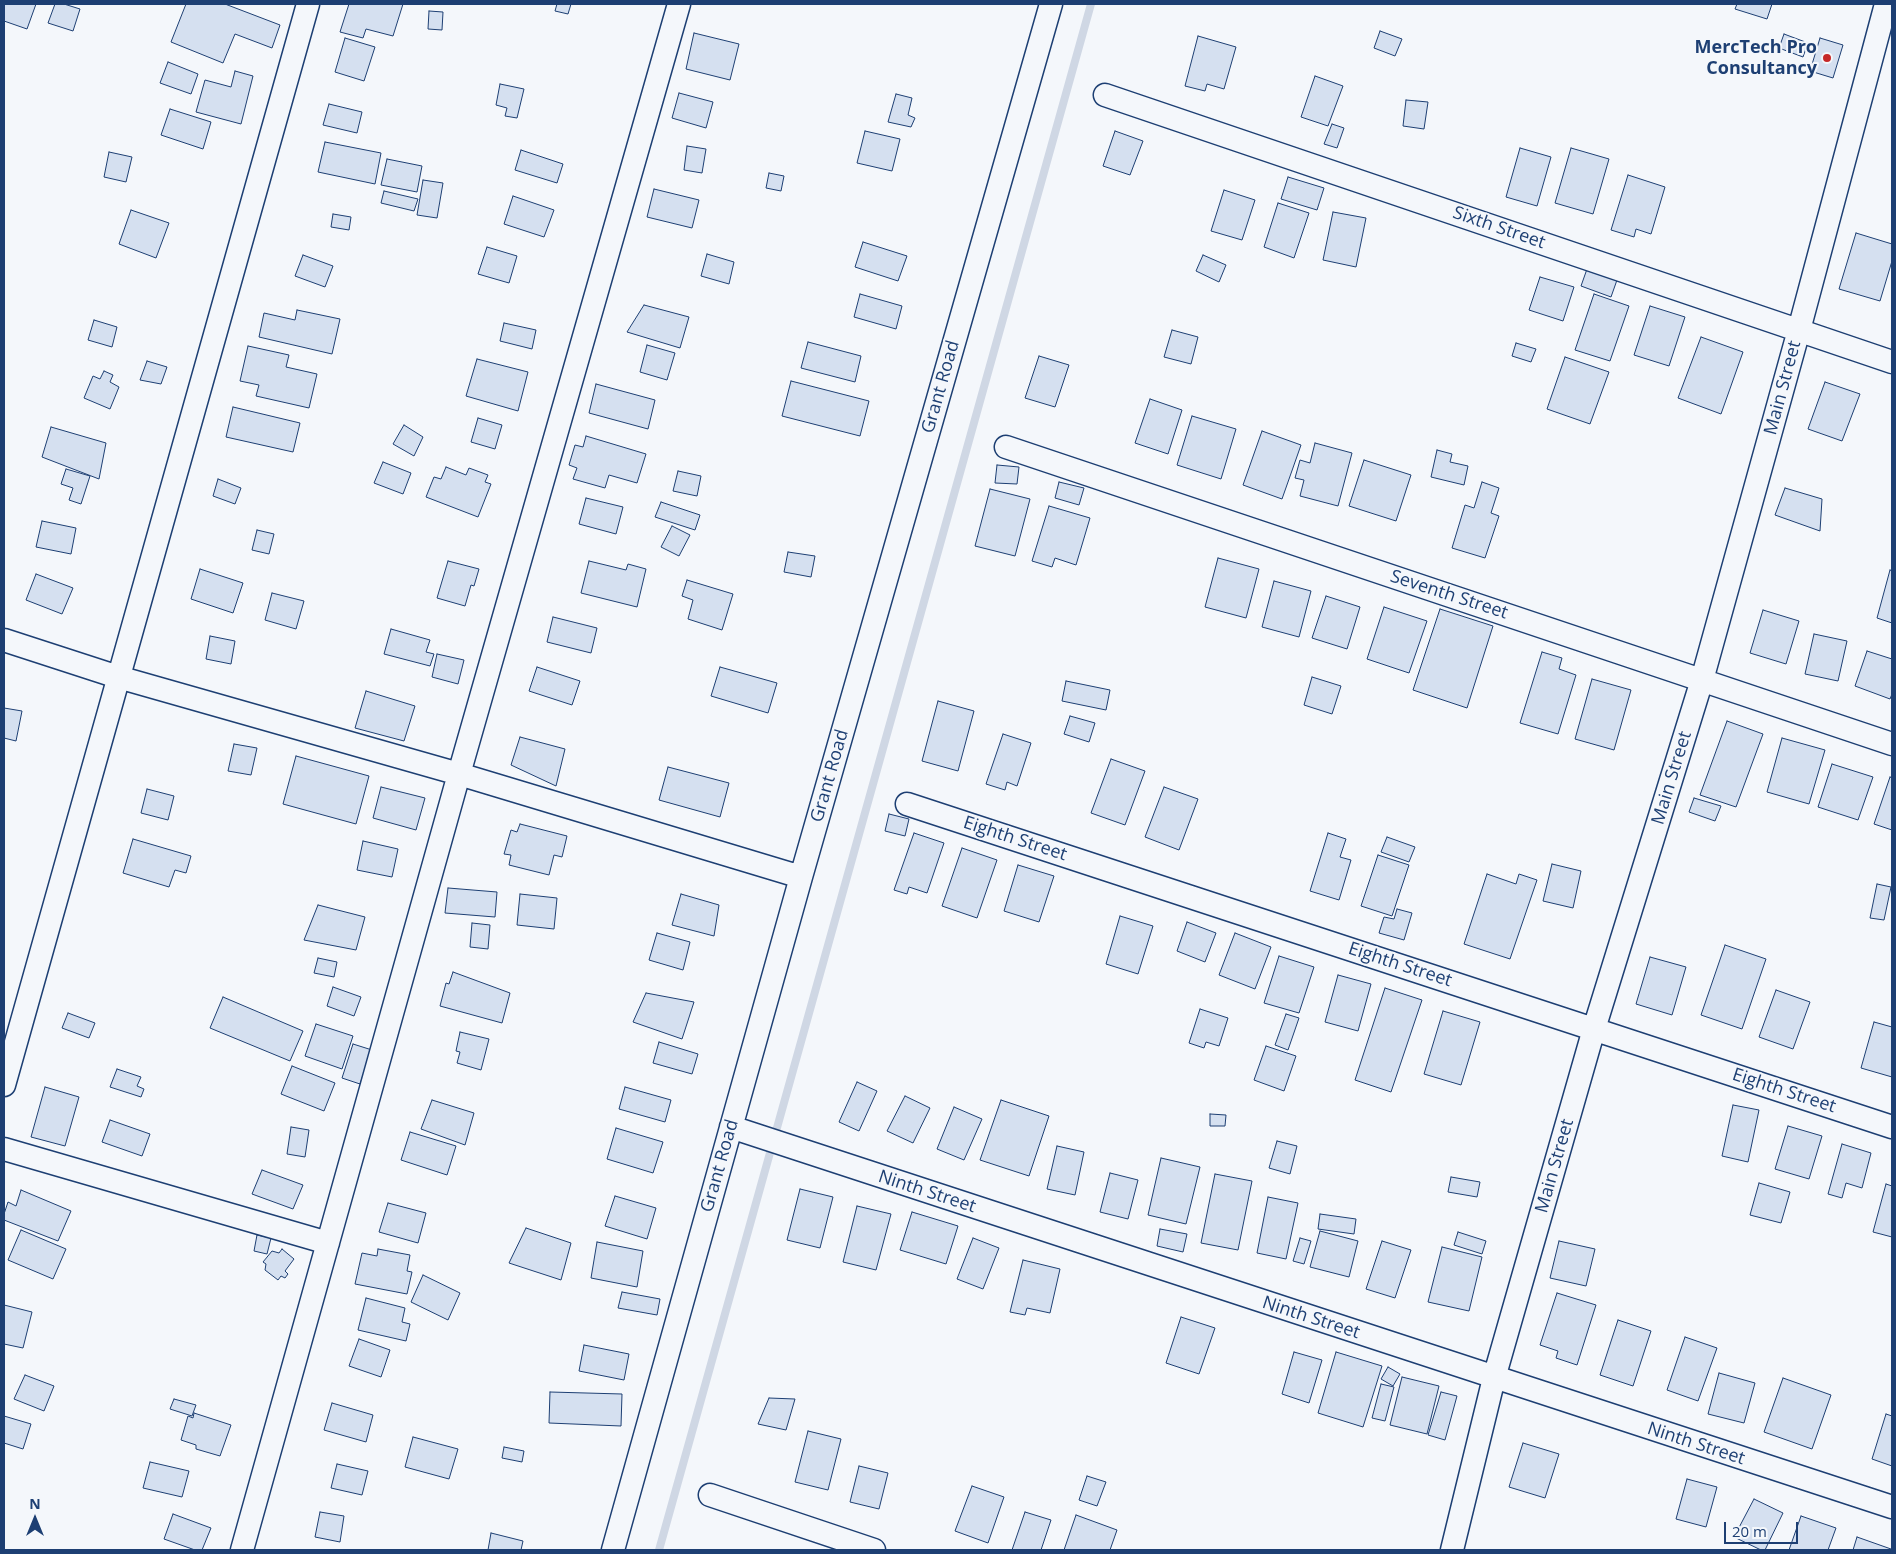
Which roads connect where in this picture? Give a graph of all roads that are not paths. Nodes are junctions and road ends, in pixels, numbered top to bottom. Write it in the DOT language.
graph roads {
  1 [pos="308,4"];
  2 [pos="679,4"];
  3 [pos="1051,4"];
  4 [pos="1886,4"];
  5 [pos="1105,95"];
  6 [pos="1799,330"];
  7 [pos="1892,362"];
  8 [pos="1006,447"];
  9 [pos="4,640"];
  10 [pos="118,677"];
  11 [pos="1702,680"];
  12 [pos="1892,744"];
  13 [pos="459,774"];
  14 [pos="907,804"];
  15 [pos="801,877"];
  16 [pos="1594,1029"];
  17 [pos="4,1085"];
  18 [pos="1892,1126"];
  19 [pos="731,1127"];
  20 [pos="4,1149"];
  21 [pos="328,1243"];
  22 [pos="1494,1378"];
  23 [pos="710,1496"];
  24 [pos="1892,1507"];
  25 [pos="242,1550"];
  26 [pos="613,1550"];
  27 [pos="874,1550"];
  28 [pos="1452,1550"];
  1 -- 10 [label="street"];
  2 -- 13 [label="street"];
  3 -- 15 [label="street, Grant Road"];
  4 -- 6 [label="street, Main Street"];
  5 -- 6 [label="street, Sixth Street"];
  6 -- 7 [label="street, Sixth Street"];
  6 -- 11 [label="street, Main Street"];
  8 -- 11 [label="street, Seventh Street"];
  9 -- 10 [label="street"];
  10 -- 13 [label="street"];
  10 -- 17 [label="street"];
  11 -- 12 [label="street, Seventh Street"];
  11 -- 16 [label="street, Main Street"];
  13 -- 15 [label="street"];
  13 -- 21 [label="street"];
  14 -- 16 [label="street, Eighth Street"];
  15 -- 19 [label="street, Grant Road"];
  16 -- 18 [label="street, Eighth Street"];
  16 -- 22 [label="street, Main Street"];
  19 -- 22 [label="street, Ninth Street"];
  19 -- 26 [label="street, Grant Road"];
  20 -- 21 [label="street"];
  21 -- 25 [label="street"];
  22 -- 24 [label="street, Ninth Street"];
  22 -- 28 [label="street, Main Street"];
  23 -- 27 [label="street"];
}
